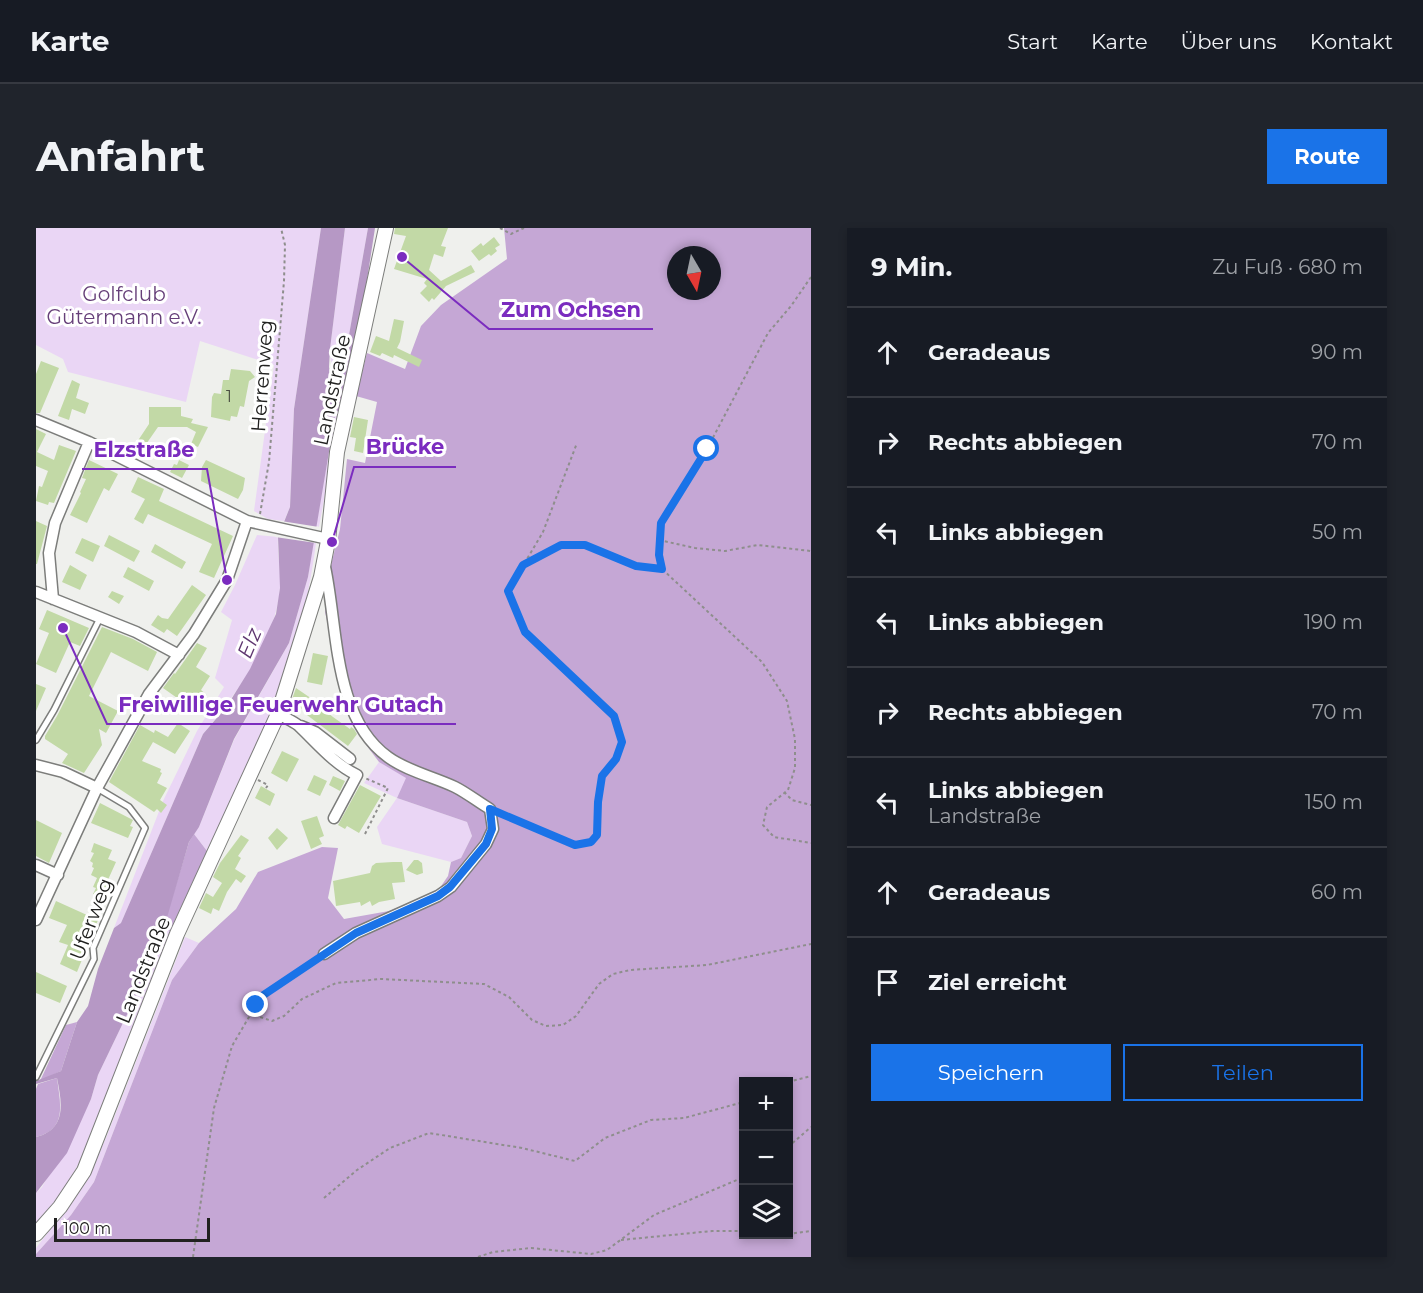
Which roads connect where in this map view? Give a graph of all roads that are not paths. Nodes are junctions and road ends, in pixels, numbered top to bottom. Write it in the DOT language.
graph roads {
  1 [pos="386,228"];
  2 [pos="36,420"];
  3 [pos="89,442"];
  4 [pos="257,525"];
  5 [pos="323,537"];
  6 [pos="323,561"];
  7 [pos="36,592"];
  8 [pos="53,599"];
  9 [pos="100,618"];
  10 [pos="178,655"];
  11 [pos="279,714"];
  12 [pos="298,725"];
  13 [pos="36,740"];
  14 [pos="350,759"];
  15 [pos="36,765"];
  16 [pos="97,788"];
  17 [pos="334,818"];
  18 [pos="36,865"];
  19 [pos="58,875"];
  20 [pos="36,920"];
  21 [pos="324,954"];
  22 [pos="36,1077"];
  23 [pos="36,1234"];
  1 -- 5 [label="street, Landstraße"];
  2 -- 3 [label="street"];
  3 -- 4 [label="street"];
  3 -- 8 [label="street"];
  4 -- 5 [label="street"];
  4 -- 10 [label="street"];
  5 -- 6 [label="street, Landstraße"];
  6 -- 11 [label="street, Landstraße"];
  6 -- 21 [label="street, Landstraße"];
  7 -- 8 [label="street"];
  8 -- 9 [label="street"];
  9 -- 10 [label="street"];
  9 -- 13 [label="lane"];
  10 -- 16 [label="street"];
  11 -- 12 [label="street"];
  11 -- 23 [label="street, Landstraße"];
  12 -- 14 [label="street"];
  12 -- 17 [label="street"];
  15 -- 16 [label="street"];
  16 -- 19 [label="street"];
  16 -- 22 [label="lane, Uferweg"];
  18 -- 19 [label="street"];
  19 -- 20 [label="street"];
}
